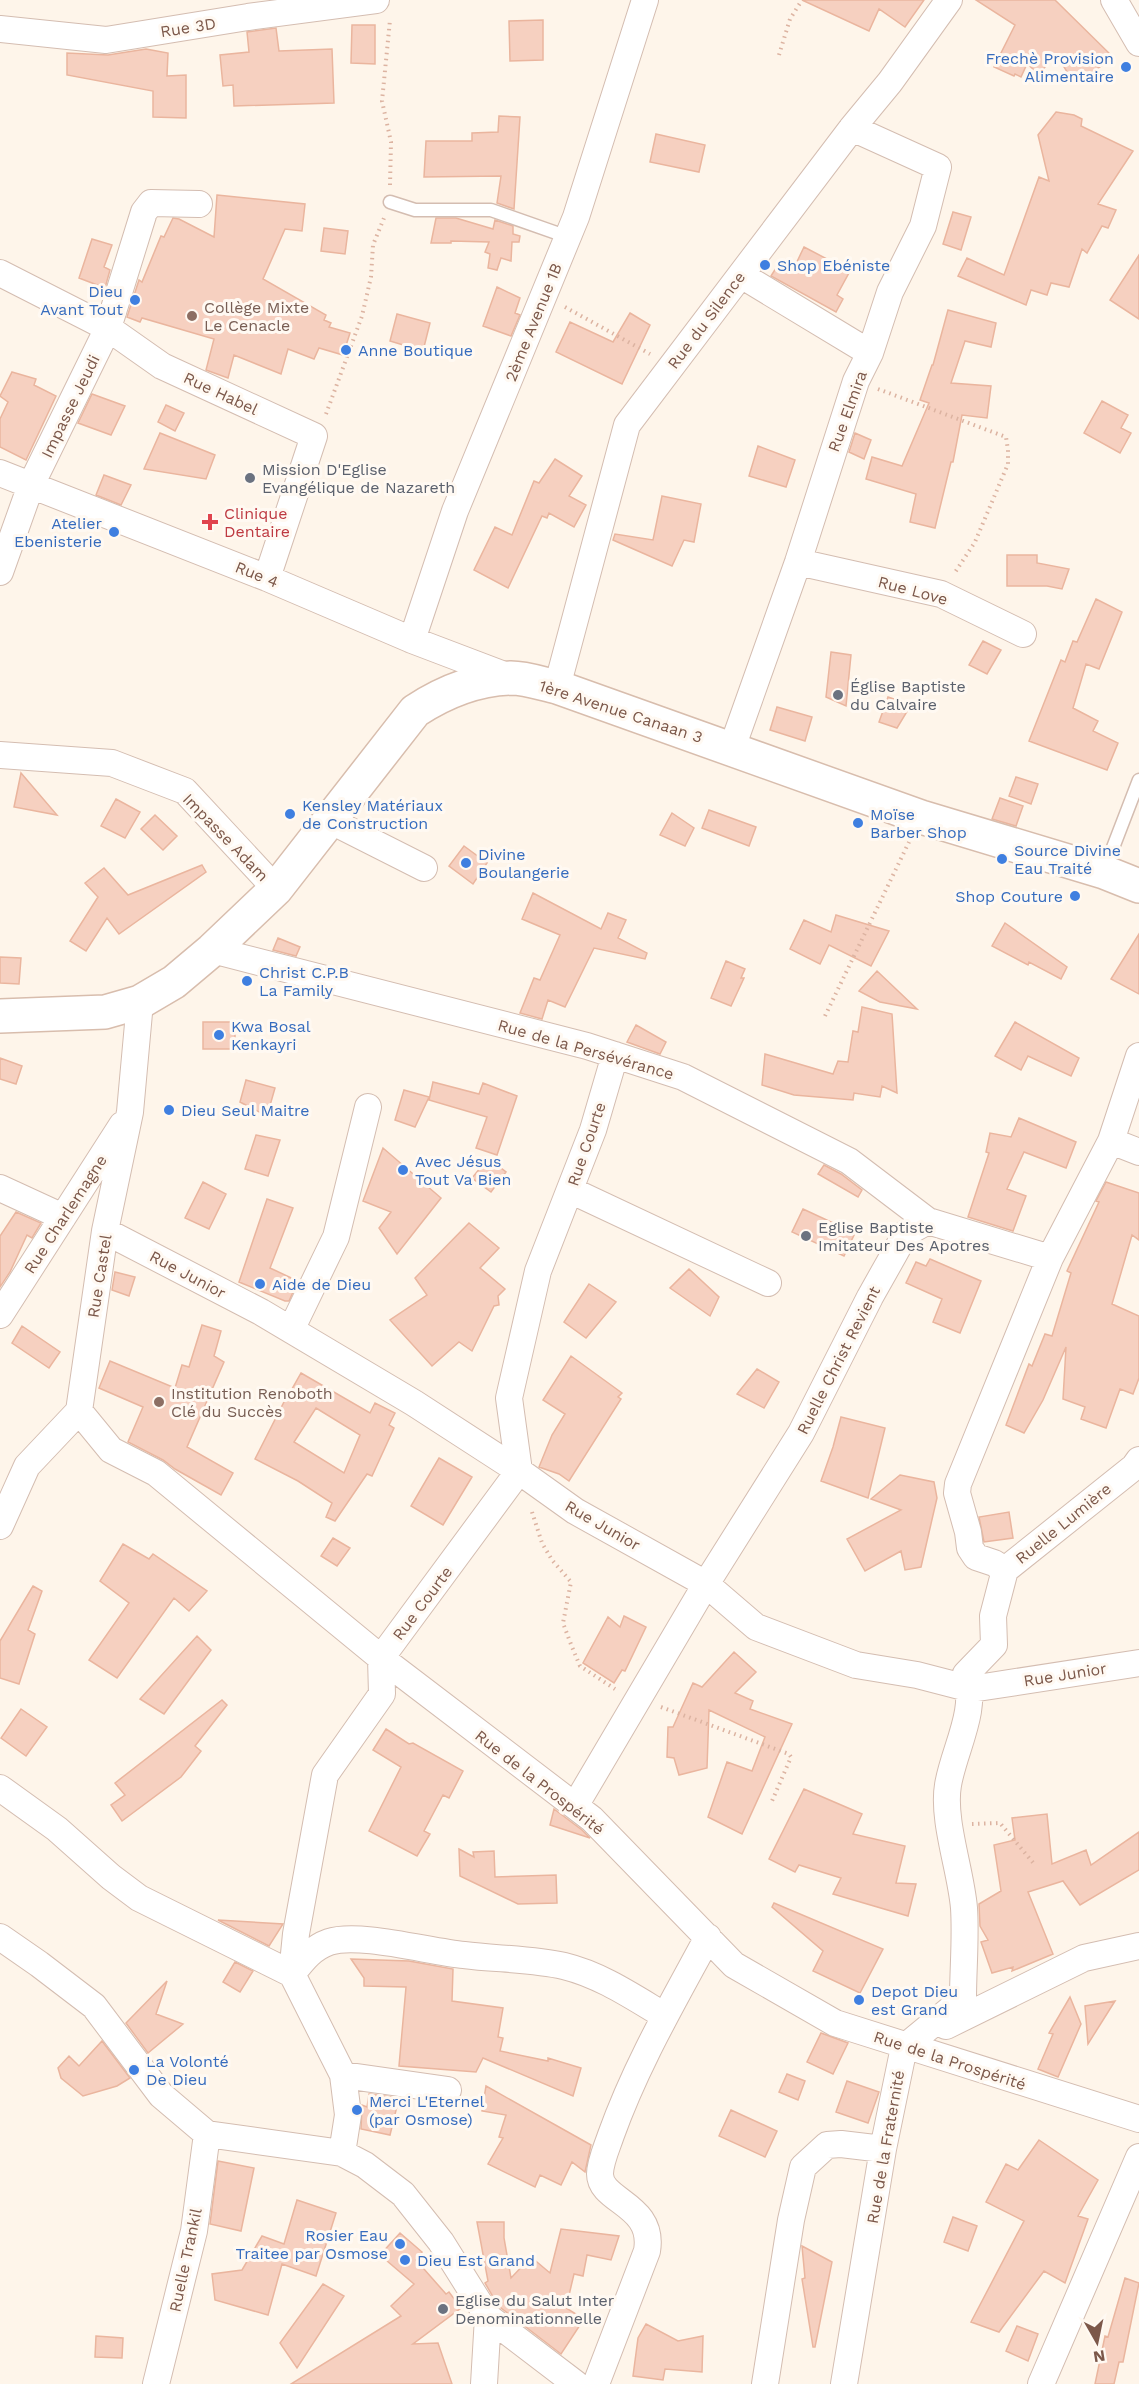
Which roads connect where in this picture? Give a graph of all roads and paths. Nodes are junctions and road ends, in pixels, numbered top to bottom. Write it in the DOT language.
graph roads {
  1 [pos="645,0"];
  2 [pos="802,0"];
  3 [pos="949,0"];
  4 [pos="1114,0"];
  5 [pos="383,6"];
  6 [pos="0,29"];
  7 [pos="1139,43"];
  8 [pos="779,56"];
  9 [pos="852,128"];
  10 [pos="390,202"];
  11 [pos="199,204"];
  12 [pos="568,237"];
  13 [pos="0,273"];
  14 [pos="741,275"];
  15 [pos="543,295"];
  16 [pos="108,327"];
  17 [pos="870,353"];
  18 [pos="672,365"];
  19 [pos="856,381"];
  20 [pos="314,436"];
  21 [pos="0,473"];
  22 [pos="31,485"];
  23 [pos="798,562"];
  24 [pos="0,572"];
  25 [pos="267,578"];
  26 [pos="941,594"];
  27 [pos="1023,634"];
  28 [pos="412,640"];
  29 [pos="513,678"];
  30 [pos="557,687"];
  31 [pos="732,748"];
  32 [pos="0,755"];
  33 [pos="1139,780"];
  34 [pos="921,817"];
  35 [pos="329,820"];
  36 [pos="424,868"];
  37 [pos="1104,872"];
  38 [pos="1139,886"];
  39 [pos="276,889"];
  40 [pos="212,950"];
  41 [pos="140,1002"];
  42 [pos="0,1016"];
  43 [pos="825,1016"];
  44 [pos="615,1055"];
  45 [pos="1139,1056"];
  46 [pos="368,1107"];
  47 [pos="130,1112"];
  48 [pos="1111,1141"];
  49 [pos="1139,1152"];
  50 [pos="0,1188"];
  51 [pos="570,1190"];
  52 [pos="63,1217"];
  53 [pos="928,1221"];
  54 [pos="105,1231"];
  55 [pos="1050,1258"];
  56 [pos="768,1283"];
  57 [pos="0,1315"];
  58 [pos="291,1330"];
  59 [pos="79,1411"];
  60 [pos="1139,1460"];
  61 [pos="519,1471"];
  62 [pos="0,1526"];
  63 [pos="1005,1570"];
  64 [pos="706,1584"];
  65 [pos="381,1658"];
  66 [pos="1139,1663"];
  67 [pos="971,1689"];
  68 [pos="0,1788"];
  69 [pos="575,1806"];
  70 [pos="950,1824"];
  71 [pos="1035,1865"];
  72 [pos="0,1937"];
  73 [pos="708,1937"];
  74 [pos="1139,1946"];
  75 [pos="292,1974"];
  76 [pos="665,2016"];
  77 [pos="906,2046"];
  78 [pos="343,2075"];
  79 [pos="448,2090"];
  80 [pos="1139,2120"];
  81 [pos="207,2134"];
  82 [pos="883,2149"];
  83 [pos="342,2153"];
  84 [pos="1139,2157"];
  85 [pos="488,2317"];
  86 [pos="156,2384"];
  87 [pos="483,2384"];
  88 [pos="576,2384"];
  89 [pos="596,2384"];
  90 [pos="765,2384"];
  91 [pos="844,2384"];
  92 [pos="1041,2384"];
  1 -- 12 [label="street, 2ème Avenue 1B"];
  2 -- 8 [label="path"];
  3 -- 9 [label="street, Rue du Silence"];
  4 -- 7 [label="street"];
  5 -- 6 [label="street, Rue 3D"];
  5 -- 10 [label="path"];
  9 -- 14 [label="street, Rue du Silence"];
  9 -- 17 [label="street, Rue Elmira"];
  10 -- 12 [label="lane"];
  10 -- 20 [label="path"];
  11 -- 16 [label="street, Impasse Jeudi"];
  12 -- 15 [label="street, 2ème Avenue 1B"];
  13 -- 16 [label="street, Rue Habel"];
  14 -- 17 [label="street"];
  14 -- 18 [label="street, Rue du Silence"];
  15 -- 18 [label="path"];
  15 -- 28 [label="street, 2ème Avenue 1B"];
  16 -- 20 [label="street, Rue Habel"];
  16 -- 22 [label="street, Impasse Jeudi"];
  17 -- 19 [label="street, Rue Elmira"];
  18 -- 30 [label="street, Rue du Silence"];
  19 -- 23 [label="street, Rue Elmira"];
  19 -- 26 [label="path"];
  20 -- 25 [label="street"];
  21 -- 22 [label="street, Rue 4"];
  22 -- 24 [label="street, Impasse Jeudi"];
  22 -- 25 [label="street, Rue 4"];
  23 -- 26 [label="street, Rue Love"];
  23 -- 31 [label="street, Rue Elmira"];
  25 -- 28 [label="street, Rue 4"];
  26 -- 27 [label="street, Rue Love"];
  28 -- 29 [label="street, Rue 4"];
  29 -- 30 [label="main road, 1ère Avenue Canaan 3"];
  29 -- 35 [label="main road, 1ère Avenue Canaan 3"];
  30 -- 31 [label="main road, 1ère Avenue Canaan 3"];
  31 -- 34 [label="main road, 1ère Avenue Canaan 3"];
  32 -- 39 [label="street, Impasse Adam"];
  33 -- 37 [label="lane"];
  34 -- 37 [label="main road, 1ère Avenue Canaan 3"];
  34 -- 43 [label="path"];
  35 -- 36 [label="street"];
  35 -- 39 [label="main road, 1ère Avenue Canaan 3"];
  37 -- 38 [label="main road, 1ère Avenue Canaan 3"];
  39 -- 40 [label="main road, 1ère Avenue Canaan 3"];
  40 -- 41 [label="main road, 1ère Avenue Canaan 3"];
  40 -- 44 [label="street, Rue de la Persévérance"];
  41 -- 42 [label="main road, 1ère Avenue Canaan 3"];
  41 -- 47 [label="street, Rue Castel"];
  44 -- 51 [label="street, Rue Courte"];
  44 -- 53 [label="street, Rue de la Persévérance"];
  45 -- 48 [label="street"];
  46 -- 58 [label="street"];
  47 -- 52 [label="street, Rue Charlemagne"];
  47 -- 54 [label="street, Rue Castel"];
  48 -- 49 [label="street"];
  48 -- 55 [label="street"];
  50 -- 52 [label="street"];
  51 -- 56 [label="street"];
  51 -- 61 [label="street, Rue Courte"];
  52 -- 57 [label="street, Rue Charlemagne"];
  53 -- 55 [label="street"];
  53 -- 64 [label="street, Ruelle Christ Revient"];
  54 -- 58 [label="street, Rue Junior"];
  54 -- 59 [label="street, Rue Castel"];
  55 -- 63 [label="street"];
  58 -- 61 [label="street, Rue Junior"];
  59 -- 62 [label="street"];
  59 -- 65 [label="street, Rue de la Prospérité"];
  60 -- 63 [label="street, Ruelle Lumière"];
  61 -- 64 [label="street, Rue Junior"];
  61 -- 65 [label="street, Rue Courte"];
  63 -- 67 [label="street, Ruelle Lumière"];
  64 -- 67 [label="street, Rue Junior"];
  64 -- 69 [label="street, Ruelle Christ Revient"];
  65 -- 69 [label="street, Rue de la Prospérité"];
  65 -- 75 [label="street"];
  66 -- 67 [label="street, Rue Junior"];
  67 -- 70 [label="street"];
  68 -- 75 [label="street"];
  69 -- 73 [label="street, Rue de la Prospérité"];
  70 -- 71 [label="path"];
  70 -- 77 [label="street"];
  72 -- 81 [label="street"];
  73 -- 76 [label="street"];
  73 -- 77 [label="street, Rue de la Prospérité"];
  74 -- 77 [label="street"];
  75 -- 76 [label="street"];
  75 -- 78 [label="street"];
  76 -- 89 [label="street"];
  77 -- 80 [label="street, Rue de la Prospérité"];
  77 -- 82 [label="street, Rue de la Fraternité"];
  78 -- 79 [label="street"];
  78 -- 83 [label="street"];
  81 -- 83 [label="street"];
  81 -- 86 [label="street, Ruelle Trankil"];
  82 -- 90 [label="street"];
  82 -- 91 [label="street, Rue de la Fraternité"];
  83 -- 85 [label="street"];
  84 -- 92 [label="street"];
  85 -- 87 [label="street"];
  85 -- 88 [label="street"];
}
